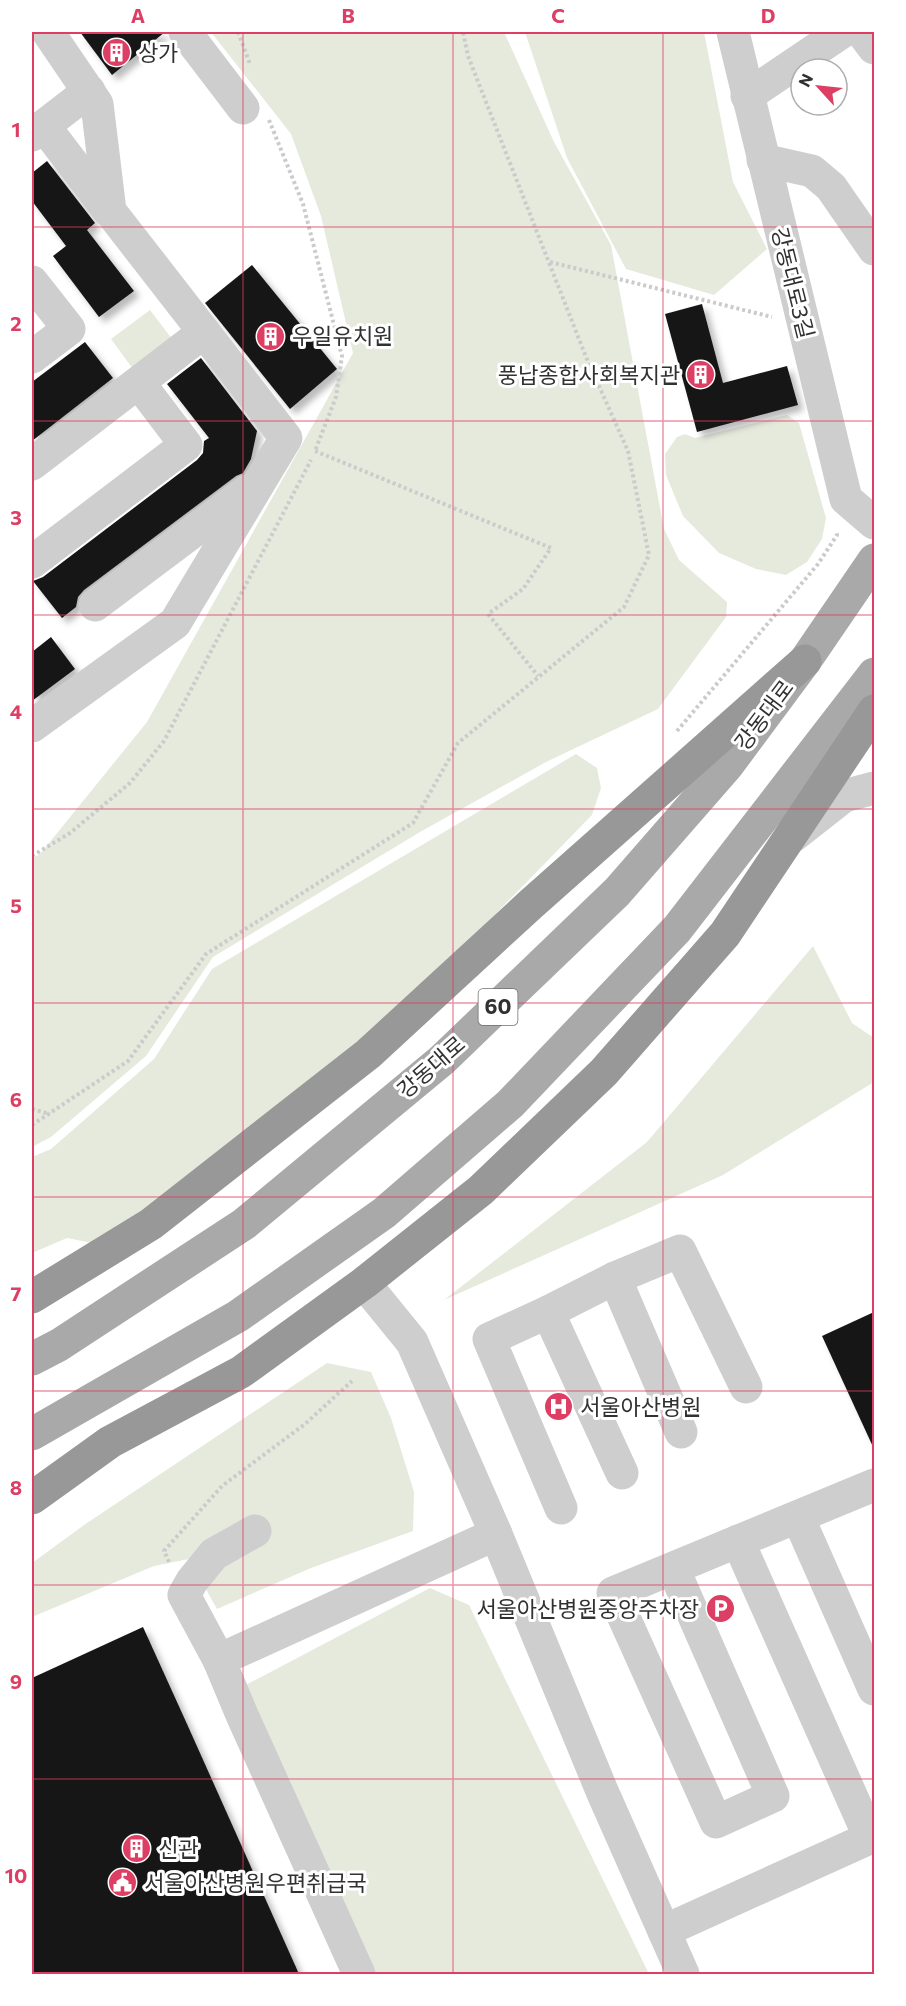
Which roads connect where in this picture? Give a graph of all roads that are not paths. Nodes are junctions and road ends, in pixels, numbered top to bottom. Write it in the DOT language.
graph roads {
  1 [pos="48,32"];
  2 [pos="185,32"];
  3 [pos="733,32"];
  4 [pos="842,32"];
  5 [pos="862,32"];
  6 [pos="874,48"];
  7 [pos="89,91"];
  8 [pos="747,96"];
  9 [pos="243,108"];
  10 [pos="38,130"];
  11 [pos="763,160"];
  12 [pos="110,211"];
  13 [pos="874,249"];
  14 [pos="32,282"];
  15 [pos="204,332"];
  16 [pos="32,357"];
  17 [pos="139,382"];
  18 [pos="32,464"];
  19 [pos="259,481"];
  20 [pos="874,523"];
  21 [pos="874,560"];
  22 [pos="32,562"];
  23 [pos="95,605"];
  24 [pos="805,661"];
  25 [pos="874,674"];
  26 [pos="874,711"];
  27 [pos="32,726"];
  28 [pos="874,789"];
  29 [pos="790,839"];
  30 [pos="615,1278"];
  31 [pos="364,1283"];
  32 [pos="32,1297"];
  33 [pos="548,1312"];
  34 [pos="32,1359"];
  35 [pos="746,1388"];
  36 [pos="681,1432"];
  37 [pos="32,1434"];
  38 [pos="110,1442"];
  39 [pos="622,1473"];
  40 [pos="874,1485"];
  41 [pos="32,1486"];
  42 [pos="32,1498"];
  43 [pos="561,1508"];
  44 [pos="798,1517"];
  45 [pos="255,1531"];
  46 [pos="496,1534"];
  47 [pos="738,1541"];
  48 [pos="673,1568"];
  49 [pos="219,1660"];
  50 [pos="874,1689"];
  51 [pos="872,1837"];
  52 [pos="664,1931"];
  53 [pos="359,1974"];
  54 [pos="683,1974"];
  1 -- 7 [label="street"];
  2 -- 9 [label="street"];
  3 -- 8 [label="street, 강동대로3길"];
  4 -- 8 [label="street"];
  5 -- 6 [label="street"];
  7 -- 10 [label="street"];
  7 -- 12 [label="street"];
  8 -- 11 [label="street, 강동대로3길"];
  10 -- 12 [label="street"];
  11 -- 13 [label="street"];
  11 -- 20 [label="street, 강동대로3길"];
  12 -- 15 [label="street"];
  14 -- 16 [label="street"];
  15 -- 17 [label="street"];
  15 -- 19 [label="street"];
  17 -- 18 [label="street"];
  17 -- 22 [label="street"];
  19 -- 23 [label="street"];
  19 -- 27 [label="street"];
  21 -- 24 [label="main road, 강동대로 / 60"];
  24 -- 32 [label="highway"];
  24 -- 34 [label="main road, 강동대로 / 60"];
  25 -- 37 [label="main road"];
  26 -- 29 [label="highway"];
  28 -- 29 [label="street"];
  29 -- 31 [label="highway"];
  30 -- 33 [label="street"];
  30 -- 35 [label="street"];
  30 -- 36 [label="street"];
  31 -- 38 [label="highway"];
  31 -- 46 [label="street"];
  33 -- 39 [label="street"];
  33 -- 43 [label="street"];
  38 -- 41 [label="street"];
  38 -- 42 [label="highway"];
  40 -- 44 [label="street"];
  44 -- 47 [label="street"];
  44 -- 50 [label="street"];
  45 -- 49 [label="street"];
  46 -- 49 [label="street"];
  46 -- 52 [label="street"];
  47 -- 48 [label="street"];
  47 -- 51 [label="street"];
  48 -- 48 [label="street"];
  49 -- 53 [label="street"];
  51 -- 52 [label="street"];
  52 -- 54 [label="street"];
}
